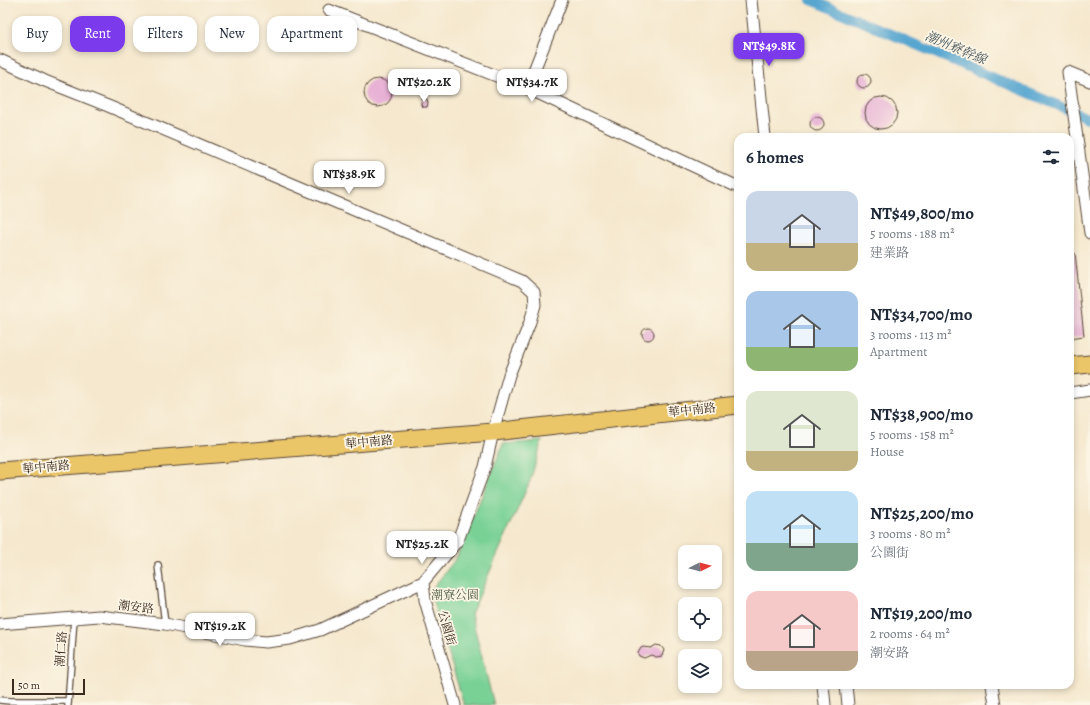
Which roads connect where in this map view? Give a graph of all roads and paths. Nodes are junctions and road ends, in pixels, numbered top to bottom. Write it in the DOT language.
graph roads {
  1 [pos="562,0"];
  2 [pos="751,0"];
  3 [pos="329,10"];
  4 [pos="0,60"];
  5 [pos="1090,81"];
  6 [pos="527,88"];
  7 [pos="765,133"];
  8 [pos="734,185"];
  9 [pos="1090,233"];
  10 [pos="1090,364"];
  11 [pos="1074,366"];
  12 [pos="1090,390"];
  13 [pos="1074,392"];
  14 [pos="734,405"];
  15 [pos="493,432"];
  16 [pos="0,471"];
  17 [pos="158,566"];
  18 [pos="423,582"];
  19 [pos="74,618"];
  20 [pos="0,624"];
  21 [pos="165,624"];
  22 [pos="823,689"];
  23 [pos="846,689"];
  24 [pos="992,689"];
  25 [pos="0,700"];
  26 [pos="68,703"];
  27 [pos="455,705"];
  28 [pos="825,705"];
  29 [pos="848,705"];
  30 [pos="994,705"];
  1 -- 6 [label="street"];
  2 -- 7 [label="street"];
  3 -- 6 [label="street"];
  4 -- 15 [label="street"];
  5 -- 9 [label="street"];
  6 -- 8 [label="street"];
  10 -- 11 [label="main road"];
  12 -- 13 [label="street"];
  14 -- 15 [label="main road, 華中南路"];
  15 -- 16 [label="main road, 華中南路"];
  15 -- 18 [label="street"];
  17 -- 21 [label="lane"];
  18 -- 21 [label="street, 潮安路"];
  18 -- 27 [label="street, 公園街"];
  19 -- 20 [label="street, 潮安路"];
  19 -- 21 [label="street, 潮安路"];
  19 -- 26 [label="lane, 潮仁路"];
  22 -- 28 [label="street"];
  23 -- 29 [label="street"];
  24 -- 30 [label="street"];
  25 -- 26 [label="lane"];
}
